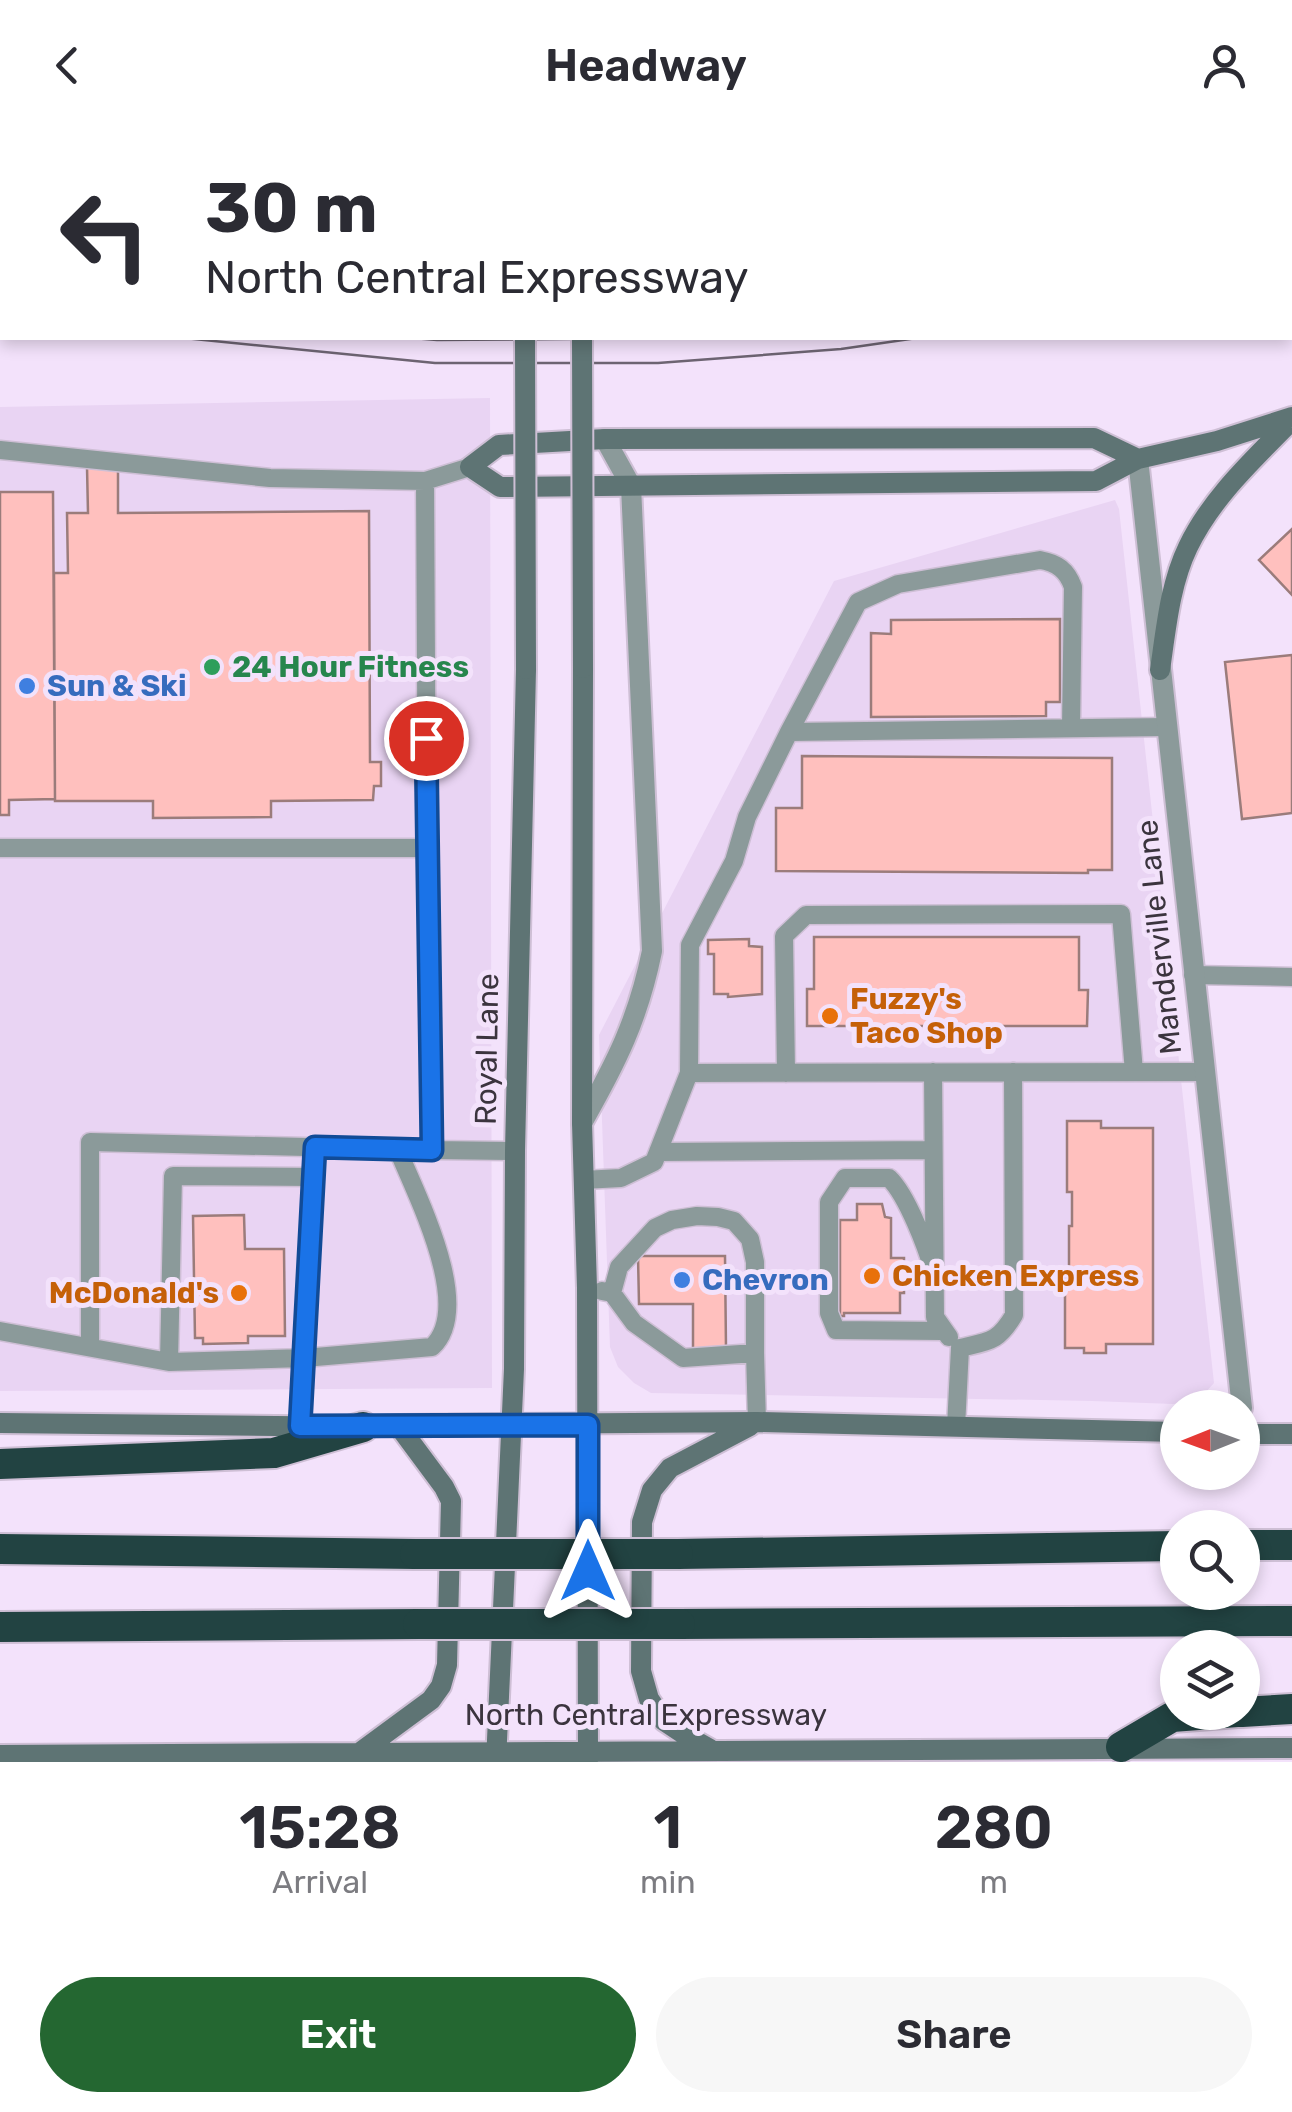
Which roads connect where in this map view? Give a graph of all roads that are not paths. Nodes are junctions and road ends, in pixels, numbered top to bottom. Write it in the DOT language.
graph roads {
  1 [pos="525,340"];
  2 [pos="582,340"];
  3 [pos="1292,418"];
  4 [pos="606,440"];
  5 [pos="0,450"];
  6 [pos="1138,459"];
  7 [pos="470,467"];
  8 [pos="425,481"];
  9 [pos="630,486"];
  10 [pos="1160,670"];
  11 [pos="1166,726"];
  12 [pos="1071,728"];
  13 [pos="790,732"];
  14 [pos="0,848"];
  15 [pos="427,848"];
  16 [pos="1193,975"];
  17 [pos="1292,976"];
  18 [pos="933,1072"];
  19 [pos="1013,1072"];
  20 [pos="1134,1072"];
  21 [pos="1204,1072"];
  22 [pos="689,1073"];
  23 [pos="786,1073"];
  24 [pos="582,1123"];
  25 [pos="315,1147"];
  26 [pos="398,1150"];
  27 [pos="432,1150"];
  28 [pos="933,1150"];
  29 [pos="515,1151"];
  30 [pos="658,1152"];
  31 [pos="313,1177"];
  32 [pos="583,1180"];
  33 [pos="934,1272"];
  34 [pos="587,1288"];
  35 [pos="612,1292"];
  36 [pos="0,1331"];
  37 [pos="942,1331"];
  38 [pos="90,1347"];
  39 [pos="960,1348"];
  40 [pos="755,1353"];
  41 [pos="304,1358"];
  42 [pos="169,1362"];
  43 [pos="1240,1390"];
  44 [pos="756,1422"];
  45 [pos="0,1423"];
  46 [pos="398,1424"];
  47 [pos="510,1424"];
  48 [pos="588,1425"];
  49 [pos="300,1426"];
  50 [pos="363,1427"];
  51 [pos="956,1427"];
  52 [pos="1160,1432"];
  53 [pos="1260,1434"];
  54 [pos="1292,1434"];
  55 [pos="0,1464"];
  56 [pos="1292,1544"];
  57 [pos="1260,1545"];
  58 [pos="1160,1546"];
  59 [pos="0,1550"];
  60 [pos="1292,1621"];
  61 [pos="0,1627"];
  62 [pos="1292,1709"];
  63 [pos="1260,1711"];
  64 [pos="1160,1723"];
  65 [pos="1120,1748"];
  66 [pos="1292,1748"];
  67 [pos="712,1750"];
  68 [pos="359,1753"];
  69 [pos="0,1755"];
  70 [pos="588,1756"];
  71 [pos="496,1757"];
  72 [pos="110,1758"];
  1 -- 29 [label="main road, Royal Lane, bridge"];
  2 -- 24 [label="main road, bridge"];
  3 -- 6 [label="main road"];
  3 -- 10 [label="main road"];
  4 -- 6 [label="main road"];
  4 -- 7 [label="main road"];
  4 -- 9 [label="street"];
  5 -- 8 [label="lane"];
  6 -- 9 [label="main road"];
  6 -- 10 [label="street, Manderville Lane"];
  7 -- 8 [label="lane"];
  7 -- 9 [label="main road"];
  8 -- 15 [label="lane"];
  9 -- 24 [label="street"];
  10 -- 11 [label="street, Manderville Lane"];
  11 -- 12 [label="lane"];
  11 -- 16 [label="street, Manderville Lane"];
  12 -- 13 [label="lane"];
  12 -- 13 [label="lane"];
  13 -- 22 [label="lane"];
  14 -- 15 [label="lane"];
  15 -- 27 [label="lane"];
  16 -- 17 [label="lane"];
  16 -- 21 [label="street, Manderville Lane"];
  18 -- 19 [label="lane"];
  18 -- 23 [label="lane"];
  18 -- 28 [label="lane"];
  19 -- 20 [label="lane"];
  19 -- 39 [label="lane"];
  20 -- 21 [label="lane"];
  20 -- 23 [label="lane"];
  21 -- 43 [label="street, Manderville Lane"];
  22 -- 23 [label="lane"];
  22 -- 30 [label="lane"];
  24 -- 32 [label="main road"];
  25 -- 26 [label="lane"];
  25 -- 31 [label="lane"];
  25 -- 38 [label="lane"];
  26 -- 27 [label="lane"];
  26 -- 41 [label="lane"];
  27 -- 29 [label="lane"];
  28 -- 30 [label="lane"];
  28 -- 33 [label="lane"];
  29 -- 47 [label="main road, Royal Lane"];
  30 -- 32 [label="lane"];
  31 -- 41 [label="lane"];
  31 -- 42 [label="lane"];
  32 -- 34 [label="main road"];
  33 -- 37 [label="lane"];
  33 -- 37 [label="lane"];
  34 -- 35 [label="lane"];
  34 -- 48 [label="main road"];
  35 -- 40 [label="lane"];
  35 -- 40 [label="lane"];
  36 -- 38 [label="lane"];
  37 -- 39 [label="lane"];
  38 -- 42 [label="lane"];
  39 -- 51 [label="lane"];
  40 -- 44 [label="lane"];
  41 -- 42 [label="lane"];
  41 -- 49 [label="lane"];
  44 -- 48 [label="main road"];
  44 -- 51 [label="main road"];
  44 -- 67 [label="main road"];
  45 -- 49 [label="main road"];
  46 -- 47 [label="main road"];
  46 -- 50 [label="main road"];
  46 -- 68 [label="main road"];
  47 -- 48 [label="main road"];
  47 -- 71 [label="main road, Royal Lane"];
  48 -- 70 [label="main road"];
  49 -- 50 [label="main road"];
  50 -- 55 [label="highway"];
  51 -- 52 [label="main road"];
  53 -- 54 [label="main road"];
  56 -- 57 [label="highway"];
  58 -- 59 [label="highway, bridge"];
  60 -- 61 [label="highway, bridge"];
  62 -- 63 [label="highway"];
  64 -- 65 [label="highway"];
  65 -- 66 [label="main road, North Central Expressway"];
  65 -- 67 [label="main road, North Central Expressway"];
  67 -- 70 [label="main road, North Central Expressway"];
  68 -- 71 [label="main road, North Central Expressway"];
  68 -- 72 [label="main road, North Central Expressway"];
  69 -- 72 [label="main road, North Central Expressway"];
  70 -- 71 [label="main road, North Central Expressway"];
}
